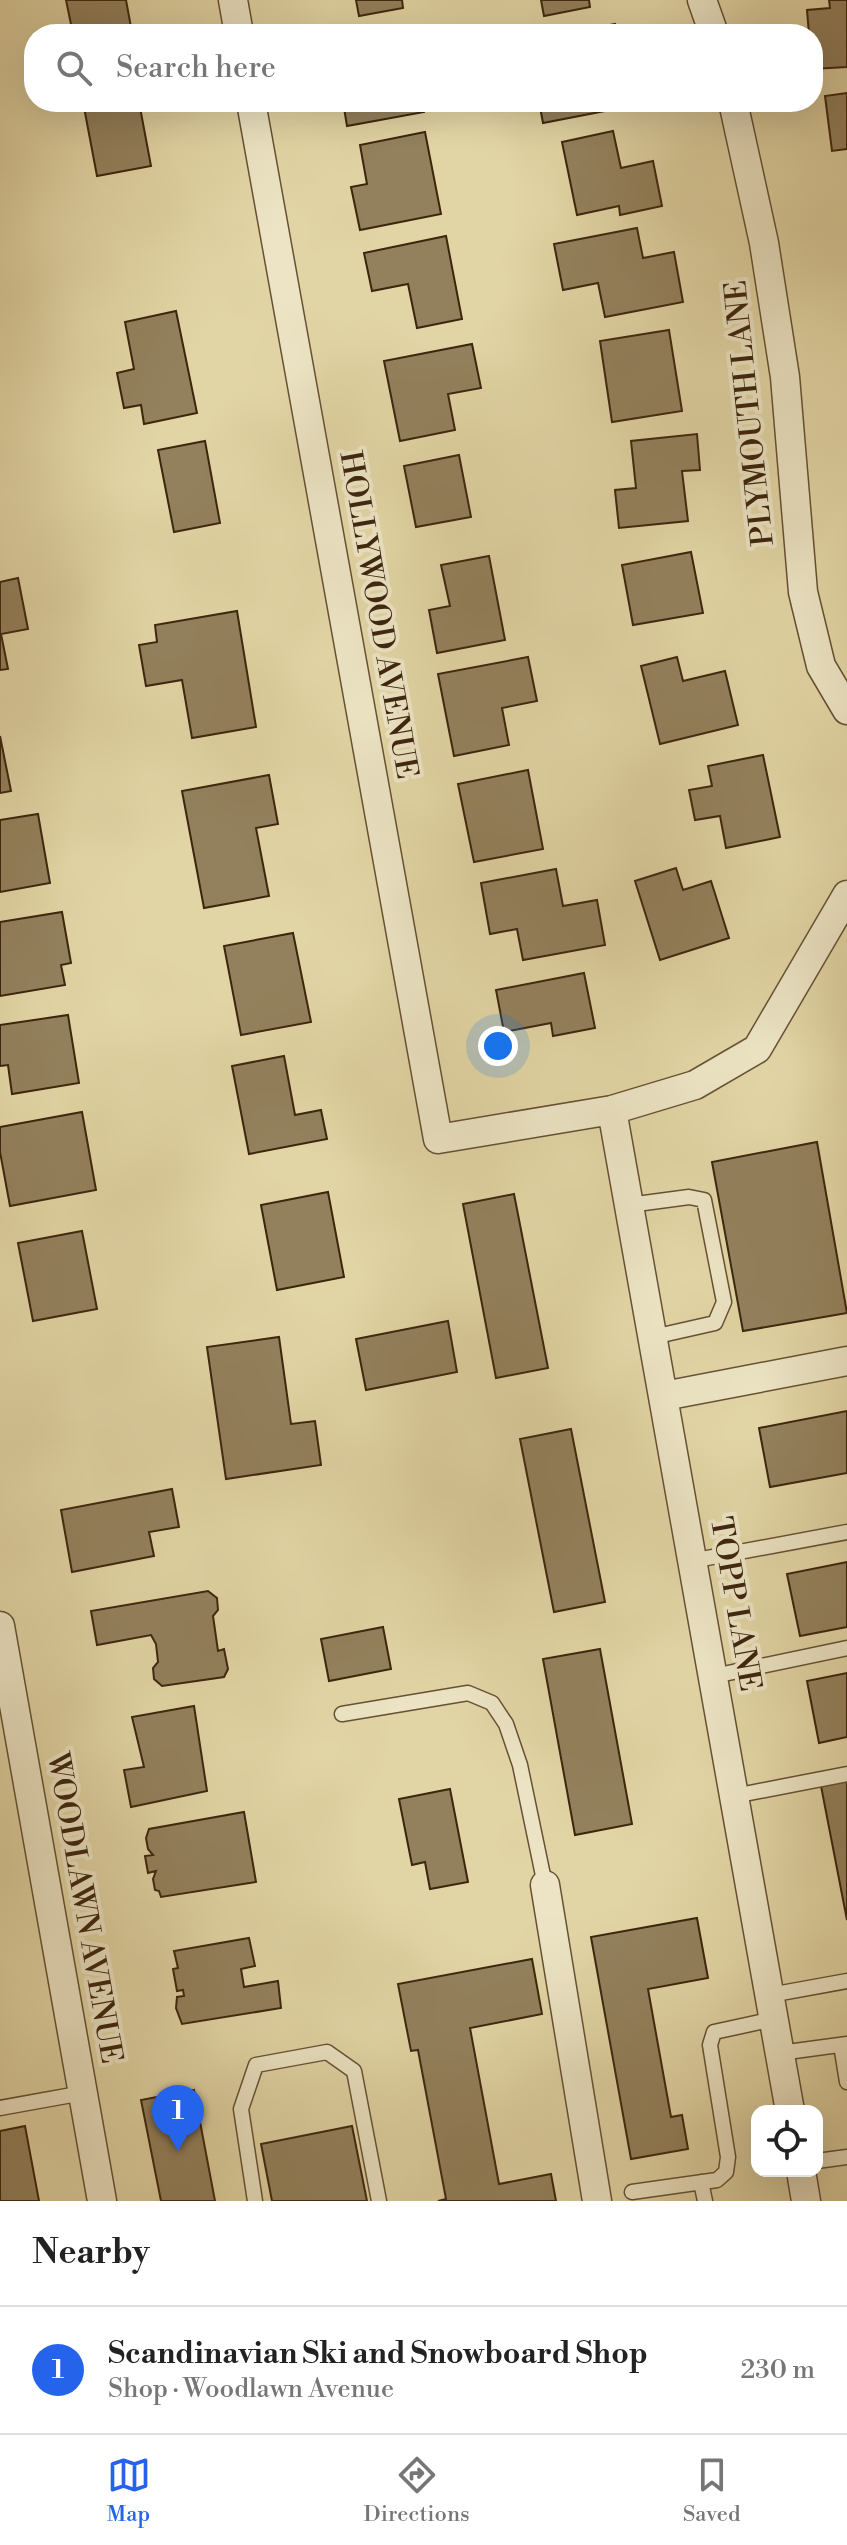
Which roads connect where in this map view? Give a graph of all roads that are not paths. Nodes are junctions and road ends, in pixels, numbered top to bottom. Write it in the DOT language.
graph roads {
  1 [pos="233,0"];
  2 [pos="702,0"];
  3 [pos="237,24"];
  4 [pos="710,24"];
  5 [pos="253,112"];
  6 [pos="735,112"];
  7 [pos="847,710"];
  8 [pos="847,895"];
  9 [pos="612,1110"];
  10 [pos="629,1205"];
  11 [pos="653,1337"];
  12 [pos="847,1361"];
  13 [pos="664,1396"];
  14 [pos="847,1532"];
  15 [pos="691,1561"];
  16 [pos="0,1626"];
  17 [pos="847,1648"];
  18 [pos="714,1676"];
  19 [pos="342,1714"];
  20 [pos="847,1774"];
  21 [pos="734,1796"];
  22 [pos="545,1885"];
  23 [pos="847,1981"];
  24 [pos="772,2007"];
  25 [pos="844,2045"];
  26 [pos="780,2053"];
  27 [pos="847,2082"];
  28 [pos="83,2093"];
  29 [pos="789,2105"];
  30 [pos="0,2108"];
  31 [pos="847,2157"];
  32 [pos="823,2160"];
  33 [pos="802,2177"];
  34 [pos="701,2182"];
  35 [pos="632,2192"];
  36 [pos="102,2201"];
  37 [pos="255,2201"];
  38 [pos="379,2201"];
  39 [pos="597,2201"];
  40 [pos="705,2201"];
  41 [pos="806,2201"];
  1 -- 3 [label="street"];
  2 -- 4 [label="street"];
  5 -- 9 [label="street, HOLLYWOOD AVENUE"];
  6 -- 7 [label="street, PLYMOUTH LANE"];
  8 -- 9 [label="street"];
  9 -- 10 [label="street, TOPP LANE"];
  10 -- 11 [label="street, TOPP LANE"];
  10 -- 11 [label="lane"];
  11 -- 13 [label="street, TOPP LANE"];
  12 -- 13 [label="street"];
  13 -- 15 [label="street, TOPP LANE"];
  14 -- 15 [label="lane"];
  15 -- 18 [label="street, TOPP LANE"];
  16 -- 28 [label="street, WOODLAWN AVENUE"];
  17 -- 18 [label="lane"];
  18 -- 21 [label="street, TOPP LANE"];
  19 -- 22 [label="lane"];
  20 -- 21 [label="lane"];
  21 -- 24 [label="street, TOPP LANE"];
  22 -- 39 [label="street"];
  23 -- 24 [label="lane"];
  24 -- 26 [label="street, TOPP LANE"];
  24 -- 34 [label="lane"];
  25 -- 26 [label="lane"];
  25 -- 27 [label="lane"];
  26 -- 29 [label="street, TOPP LANE"];
  28 -- 30 [label="lane"];
  28 -- 36 [label="street, WOODLAWN AVENUE"];
  31 -- 32 [label="lane"];
  33 -- 41 [label="street"];
  34 -- 35 [label="lane"];
  34 -- 40 [label="lane"];
  37 -- 38 [label="lane"];
}
